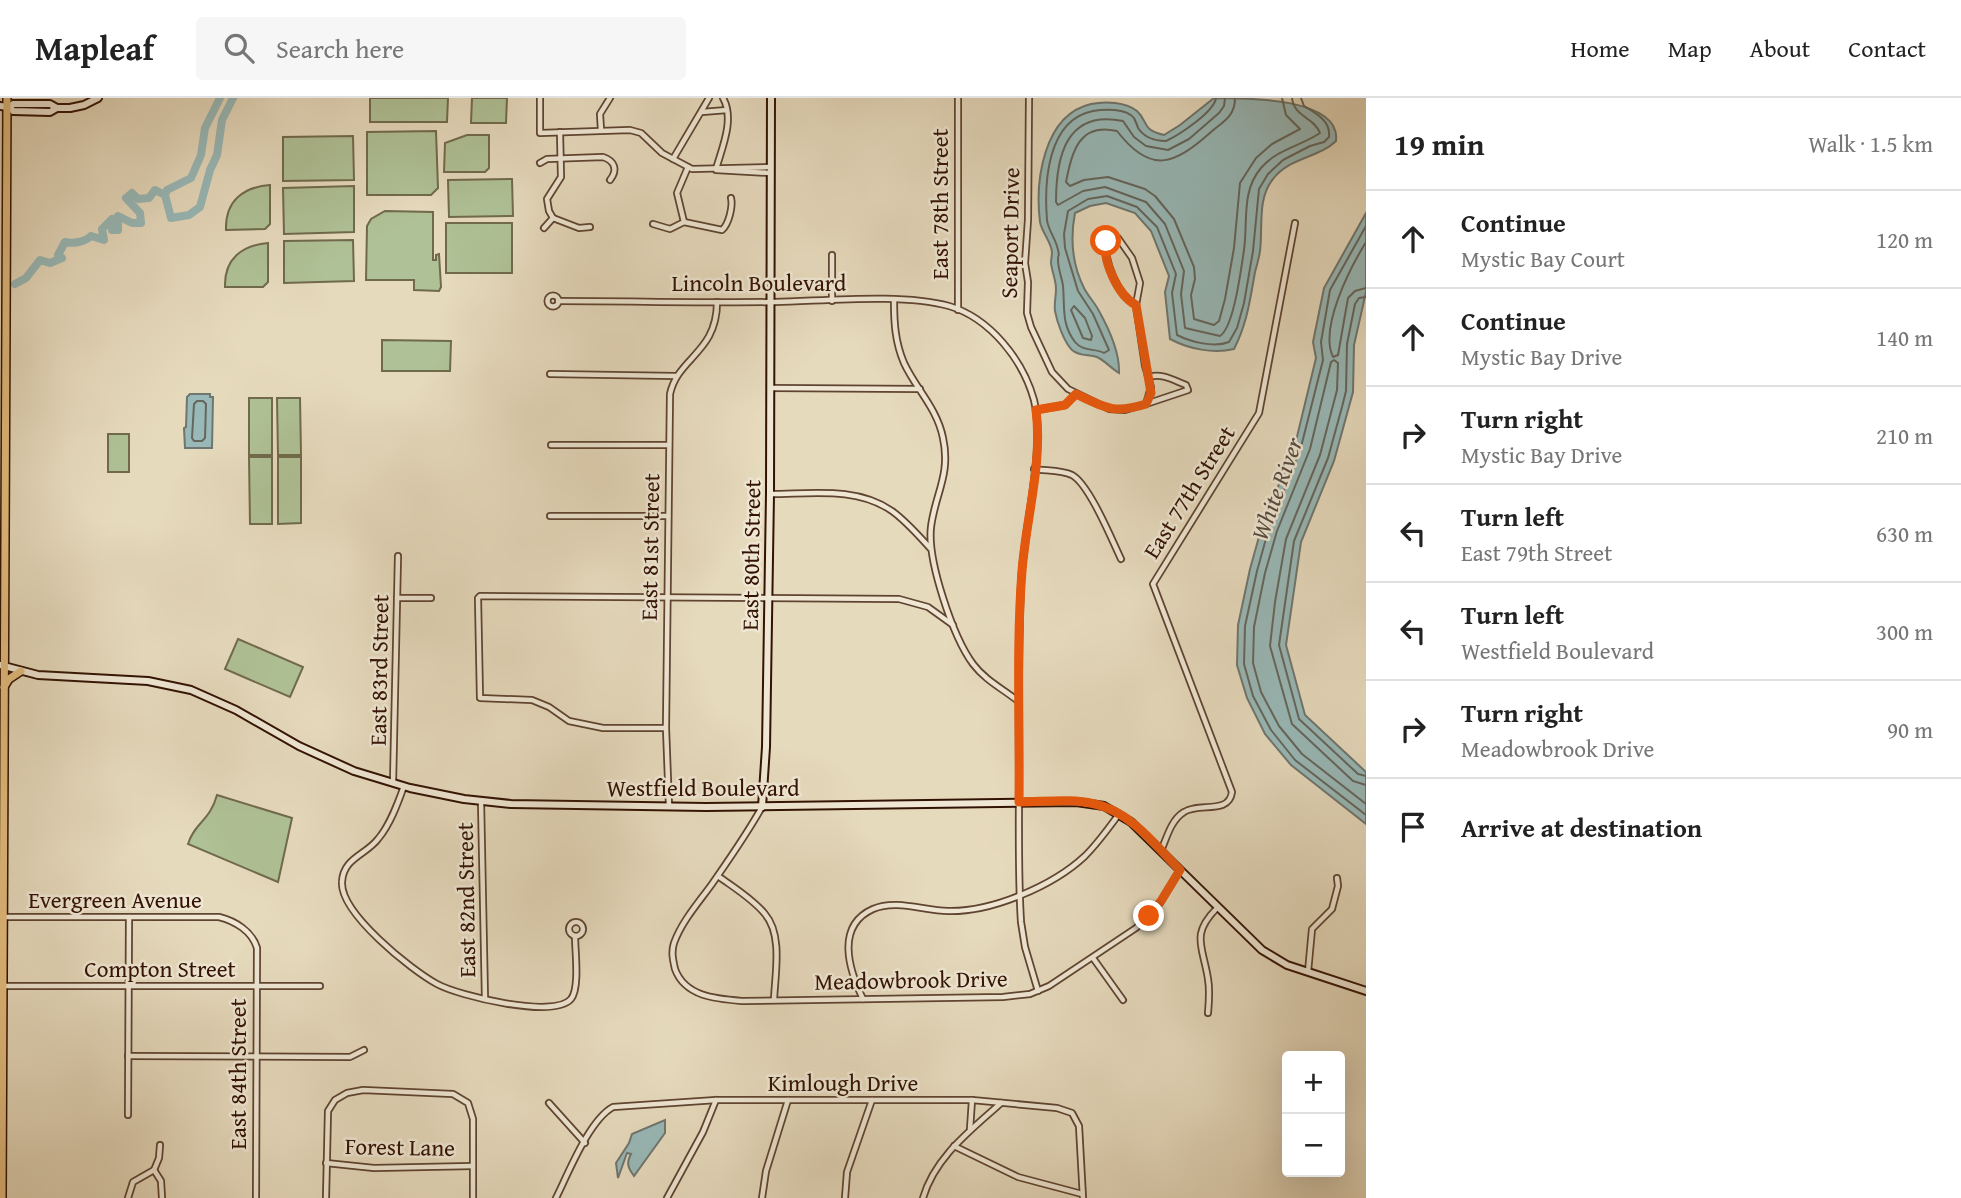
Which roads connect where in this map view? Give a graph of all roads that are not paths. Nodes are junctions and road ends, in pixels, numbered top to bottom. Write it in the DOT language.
graph roads {
  1 [pos="98,98"];
  2 [pos="540,98"];
  3 [pos="610,98"];
  4 [pos="709,98"];
  5 [pos="723,98"];
  6 [pos="771,98"];
  7 [pos="958,98"];
  8 [pos="1029,98"];
  9 [pos="6,105"];
  10 [pos="727,110"];
  11 [pos="702,112"];
  12 [pos="601,130"];
  13 [pos="560,132"];
  14 [pos="561,158"];
  15 [pos="673,159"];
  16 [pos="540,163"];
  17 [pos="688,167"];
  18 [pos="715,170"];
  19 [pos="770,170"];
  20 [pos="610,180"];
  21 [pos="731,198"];
  22 [pos="553,218"];
  23 [pos="684,222"];
  24 [pos="1295,223"];
  25 [pos="653,224"];
  26 [pos="590,227"];
  27 [pos="544,228"];
  28 [pos="3,232"];
  29 [pos="832,255"];
  30 [pos="832,300"];
  31 [pos="894,300"];
  32 [pos="558,301"];
  33 [pos="717,302"];
  34 [pos="772,302"];
  35 [pos="1136,305"];
  36 [pos="958,310"];
  37 [pos="550,374"];
  38 [pos="677,376"];
  39 [pos="1149,377"];
  40 [pos="771,388"];
  41 [pos="921,389"];
  42 [pos="1076,394"];
  43 [pos="1146,404"];
  44 [pos="1036,410"];
  45 [pos="551,445"];
  46 [pos="669,445"];
  47 [pos="2,468"];
  48 [pos="1034,469"];
  49 [pos="770,494"];
  50 [pos="550,516"];
  51 [pos="668,516"];
  52 [pos="931,549"];
  53 [pos="398,556"];
  54 [pos="1121,559"];
  55 [pos="667,597"];
  56 [pos="397,598"];
  57 [pos="431,598"];
  58 [pos="768,598"];
  59 [pos="953,625"];
  60 [pos="2,665"];
  61 [pos="22,671"];
  62 [pos="4,687"];
  63 [pos="1019,701"];
  64 [pos="666,728"];
  65 [pos="393,783"];
  66 [pos="404,786"];
  67 [pos="481,801"];
  68 [pos="1019,802"];
  69 [pos="669,806"];
  70 [pos="762,807"];
  71 [pos="1119,814"];
  72 [pos="1161,851"];
  73 [pos="1180,870"];
  74 [pos="718,876"];
  75 [pos="1337,878"];
  76 [pos="1021,896"];
  77 [pos="1217,908"];
  78 [pos="2,916"];
  79 [pos="129,917"];
  80 [pos="229,919"];
  81 [pos="575,936"];
  82 [pos="1093,958"];
  83 [pos="1308,972"];
  84 [pos="682,984"];
  85 [pos="2,986"];
  86 [pos="256,986"];
  87 [pos="320,986"];
  88 [pos="129,987"];
  89 [pos="1038,991"];
  90 [pos="1366,991"];
  91 [pos="485,999"];
  92 [pos="863,999"];
  93 [pos="774,1000"];
  94 [pos="1123,1000"];
  95 [pos="1208,1013"];
  96 [pos="364,1050"];
  97 [pos="128,1056"];
  98 [pos="257,1056"];
  99 [pos="716,1100"];
  100 [pos="788,1100"];
  101 [pos="872,1100"];
  102 [pos="972,1100"];
  103 [pos="1002,1102"];
  104 [pos="549,1103"];
  105 [pos="1,1113"];
  106 [pos="128,1115"];
  107 [pos="970,1130"];
  108 [pos="585,1143"];
  109 [pos="160,1145"];
  110 [pos="954,1146"];
  111 [pos="326,1163"];
  112 [pos="473,1166"];
  113 [pos="154,1170"];
  114 [pos="1082,1196"];
  115 [pos="2,1198"];
  116 [pos="128,1198"];
  117 [pos="162,1198"];
  118 [pos="256,1198"];
  119 [pos="326,1198"];
  120 [pos="473,1198"];
  121 [pos="556,1198"];
  122 [pos="667,1198"];
  123 [pos="762,1198"];
  124 [pos="845,1198"];
  125 [pos="923,1198"];
  1 -- 9 [label="street"];
  2 -- 13 [label="street"];
  3 -- 12 [label="street"];
  4 -- 11 [label="street"];
  5 -- 10 [label="street"];
  6 -- 19 [label="street, East 80th Street"];
  7 -- 36 [label="street, East 78th Street"];
  8 -- 42 [label="street, Seaport Drive"];
  9 -- 28 [label="main road"];
  10 -- 11 [label="street"];
  10 -- 18 [label="street"];
  11 -- 15 [label="street"];
  12 -- 13 [label="street"];
  12 -- 15 [label="street"];
  13 -- 14 [label="street"];
  14 -- 16 [label="street"];
  14 -- 20 [label="street"];
  14 -- 22 [label="street"];
  15 -- 17 [label="street"];
  17 -- 18 [label="street"];
  17 -- 23 [label="street"];
  18 -- 19 [label="street"];
  19 -- 34 [label="street, East 80th Street"];
  21 -- 23 [label="street"];
  22 -- 26 [label="street"];
  22 -- 27 [label="street"];
  23 -- 25 [label="street"];
  24 -- 72 [label="street, East 77th Street"];
  28 -- 47 [label="main road"];
  29 -- 30 [label="street"];
  30 -- 31 [label="street, Lincoln Boulevard"];
  30 -- 34 [label="street, Lincoln Boulevard"];
  31 -- 36 [label="street, Lincoln Boulevard"];
  31 -- 41 [label="street"];
  32 -- 33 [label="street, Lincoln Boulevard"];
  33 -- 34 [label="street, Lincoln Boulevard"];
  33 -- 38 [label="street, East 81st Street"];
  34 -- 40 [label="street, East 80th Street"];
  35 -- 35 [label="street"];
  35 -- 39 [label="street"];
  36 -- 44 [label="street, Lincoln Boulevard"];
  37 -- 38 [label="street"];
  38 -- 46 [label="street, East 81st Street"];
  39 -- 43 [label="street"];
  39 -- 43 [label="street, Seaport Drive"];
  40 -- 41 [label="street"];
  40 -- 49 [label="street, East 80th Street"];
  41 -- 52 [label="street"];
  42 -- 43 [label="street, Seaport Drive"];
  42 -- 44 [label="street"];
  44 -- 48 [label="street"];
  45 -- 46 [label="street"];
  46 -- 51 [label="street, East 81st Street"];
  47 -- 60 [label="main road"];
  48 -- 54 [label="street"];
  48 -- 63 [label="street"];
  49 -- 52 [label="street"];
  49 -- 58 [label="street, East 80th Street"];
  50 -- 51 [label="street"];
  51 -- 55 [label="street, East 81st Street"];
  52 -- 59 [label="street"];
  53 -- 56 [label="street, East 83rd Street"];
  55 -- 58 [label="street"];
  55 -- 64 [label="street, East 81st Street"];
  55 -- 64 [label="street"];
  56 -- 57 [label="street"];
  56 -- 65 [label="street, East 83rd Street"];
  58 -- 59 [label="street"];
  58 -- 70 [label="street, East 80th Street"];
  59 -- 63 [label="street"];
  60 -- 61 [label="street, Westfield Boulevard"];
  60 -- 62 [label="main road"];
  61 -- 62 [label="main road"];
  61 -- 65 [label="street, Westfield Boulevard"];
  62 -- 78 [label="main road"];
  63 -- 68 [label="street"];
  64 -- 69 [label="street, East 81st Street"];
  65 -- 66 [label="street, Westfield Boulevard"];
  66 -- 67 [label="street, Westfield Boulevard"];
  66 -- 91 [label="street"];
  67 -- 69 [label="street, Westfield Boulevard"];
  67 -- 91 [label="street, East 82nd Street"];
  68 -- 70 [label="street, Westfield Boulevard"];
  68 -- 71 [label="street, Westfield Boulevard"];
  68 -- 76 [label="street"];
  69 -- 70 [label="street, Westfield Boulevard"];
  70 -- 74 [label="street, East 80th Street"];
  71 -- 72 [label="street, Westfield Boulevard"];
  71 -- 76 [label="street"];
  72 -- 73 [label="street, Westfield Boulevard"];
  73 -- 77 [label="street, Westfield Boulevard"];
  73 -- 82 [label="street, Meadowbrook Drive"];
  74 -- 84 [label="street, East 80th Street"];
  74 -- 93 [label="street"];
  75 -- 83 [label="street"];
  76 -- 89 [label="street"];
  76 -- 92 [label="street"];
  77 -- 83 [label="street, Westfield Boulevard"];
  77 -- 95 [label="street"];
  78 -- 79 [label="street, Evergreen Avenue"];
  78 -- 85 [label="main road"];
  79 -- 80 [label="street, Evergreen Avenue"];
  79 -- 88 [label="street"];
  80 -- 86 [label="street, East 84th Street"];
  81 -- 91 [label="street"];
  82 -- 89 [label="street, Meadowbrook Drive"];
  82 -- 94 [label="street"];
  83 -- 90 [label="street, Westfield Boulevard"];
  84 -- 93 [label="street, Meadowbrook Drive"];
  85 -- 88 [label="street, Compton Street"];
  85 -- 105 [label="main road"];
  86 -- 87 [label="street, Compton Street"];
  86 -- 88 [label="street, Compton Street"];
  86 -- 98 [label="street, East 84th Street"];
  88 -- 97 [label="street"];
  89 -- 92 [label="street, Meadowbrook Drive"];
  92 -- 93 [label="street, Meadowbrook Drive"];
  96 -- 98 [label="street"];
  97 -- 98 [label="street"];
  97 -- 106 [label="street"];
  98 -- 118 [label="street, East 84th Street"];
  99 -- 100 [label="street, Kimlough Drive"];
  99 -- 108 [label="street, Kimlough Drive"];
  99 -- 122 [label="street"];
  100 -- 101 [label="street, Kimlough Drive"];
  100 -- 123 [label="street"];
  101 -- 102 [label="street, Kimlough Drive"];
  101 -- 124 [label="street"];
  102 -- 103 [label="street, Kimlough Drive"];
  102 -- 107 [label="street"];
  103 -- 107 [label="street"];
  103 -- 114 [label="street, Kimlough Drive"];
  104 -- 108 [label="street"];
  105 -- 115 [label="main road"];
  107 -- 110 [label="street"];
  108 -- 121 [label="street"];
  109 -- 113 [label="street"];
  110 -- 114 [label="street"];
  110 -- 125 [label="street"];
  111 -- 112 [label="street, Forest Lane"];
  111 -- 112 [label="street"];
  111 -- 119 [label="street"];
  112 -- 120 [label="street"];
  113 -- 116 [label="street"];
  113 -- 117 [label="street"];
}
